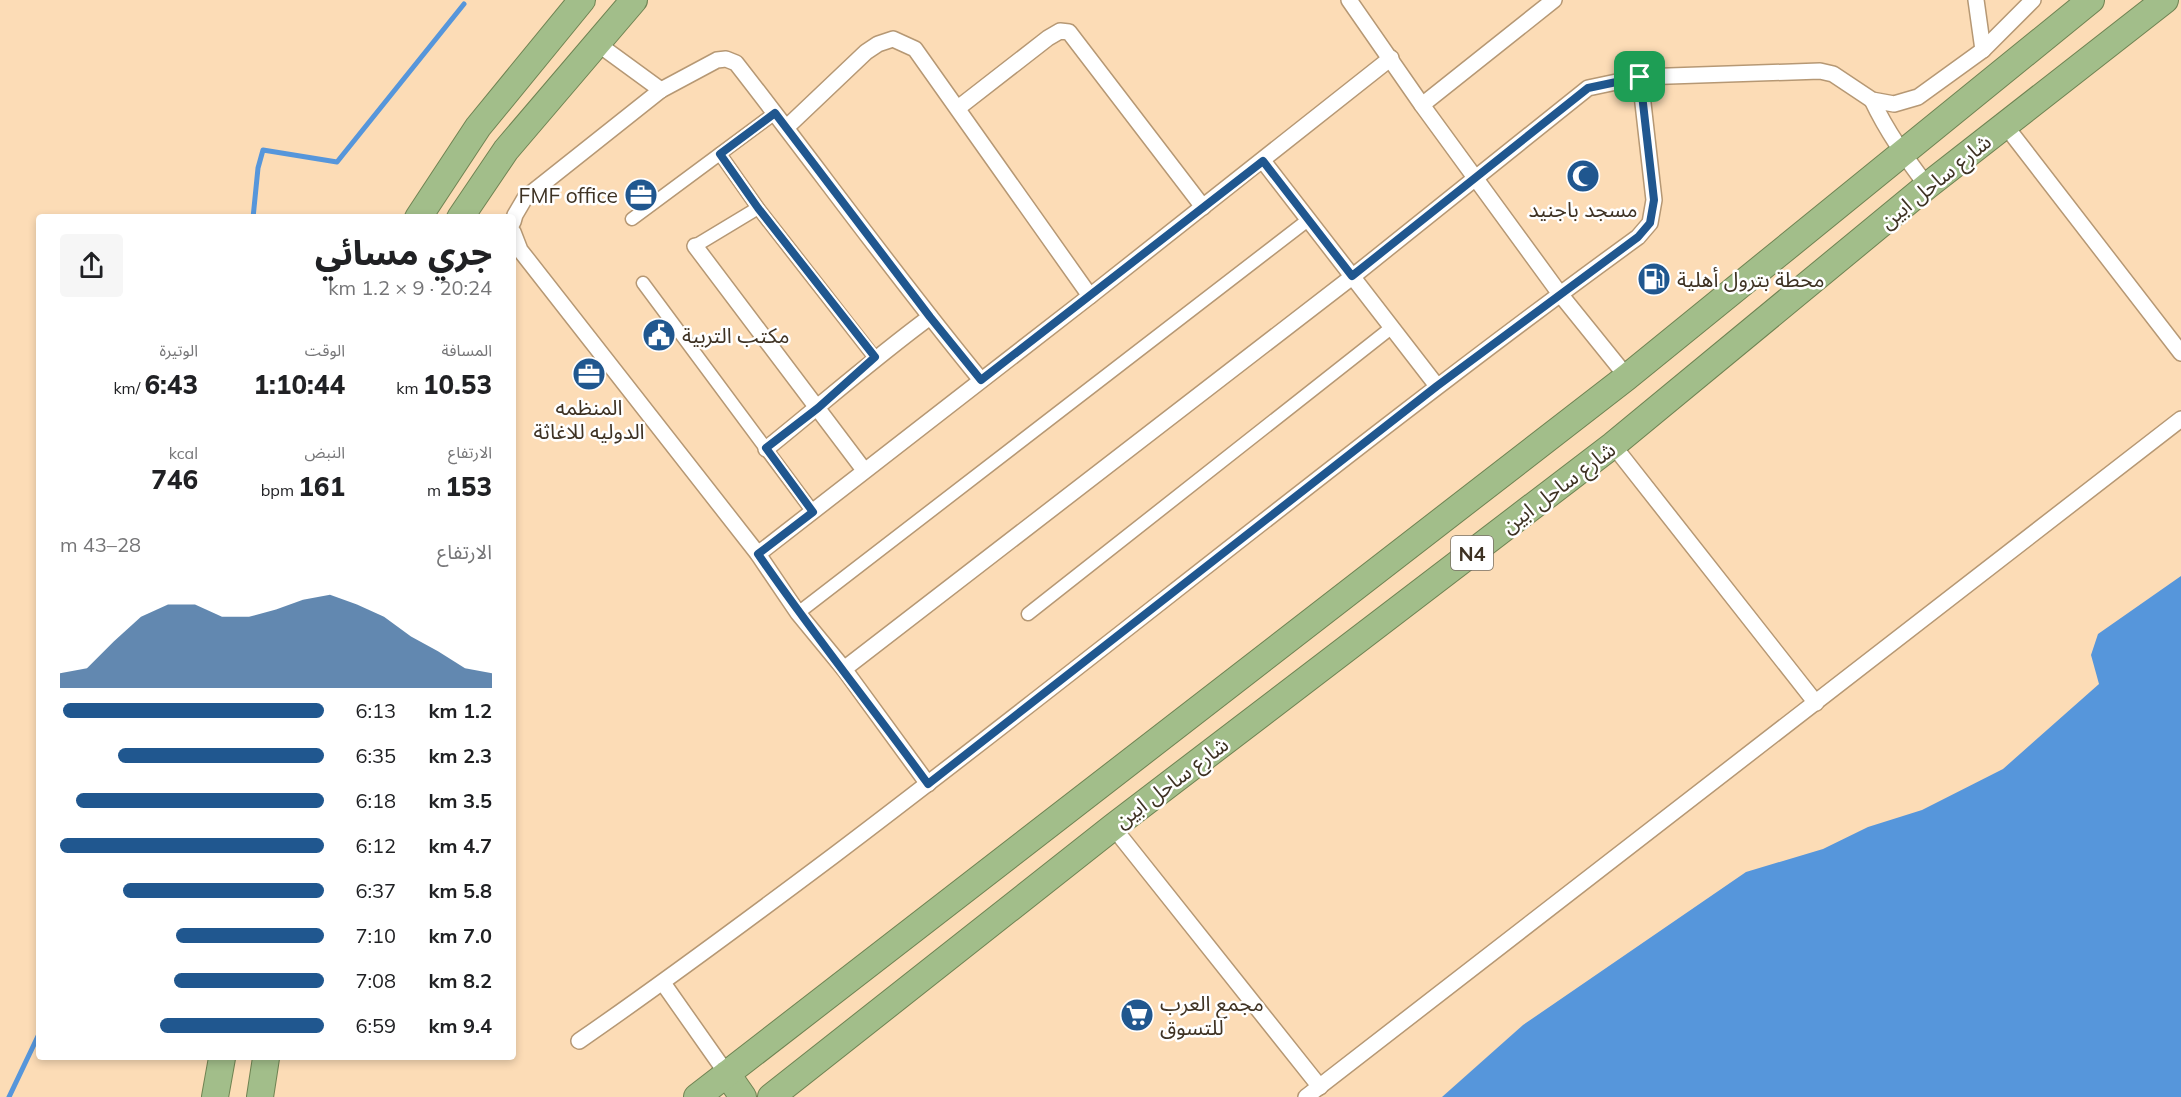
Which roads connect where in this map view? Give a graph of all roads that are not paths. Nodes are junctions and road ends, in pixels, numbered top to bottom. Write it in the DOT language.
graph roads {
  1 [pos="582,0"];
  2 [pos="634,0"];
  3 [pos="1349,0"];
  4 [pos="1554,0"];
  5 [pos="1976,0"];
  6 [pos="2033,0"];
  7 [pos="2091,0"];
  8 [pos="2165,0"];
  9 [pos="598,44"];
  10 [pos="1983,50"];
  11 [pos="1391,58"];
  12 [pos="1640,77"];
  13 [pos="661,90"];
  14 [pos="1872,100"];
  15 [pos="1422,105"];
  16 [pos="958,108"];
  17 [pos="775,113"];
  18 [pos="2005,125"];
  19 [pos="787,127"];
  20 [pos="720,154"];
  21 [pos="1902,154"];
  22 [pos="1263,161"];
  23 [pos="1475,177"];
  24 [pos="1928,186"];
  25 [pos="1203,207"];
  26 [pos="758,208"];
  27 [pos="421,214"];
  28 [pos="463,214"];
  29 [pos="515,214"];
  30 [pos="632,219"];
  31 [pos="1308,220"];
  32 [pos="516,240"];
  33 [pos="695,246"];
  34 [pos="1352,276"];
  35 [pos="643,283"];
  36 [pos="1560,294"];
  37 [pos="1090,296"];
  38 [pos="930,317"];
  39 [pos="1391,328"];
  40 [pos="2181,353"];
  41 [pos="875,357"];
  42 [pos="1627,377"];
  43 [pos="981,380"];
  44 [pos="1437,386"];
  45 [pos="818,408"];
  46 [pos="2181,419"];
  47 [pos="1613,445"];
  48 [pos="766,448"];
  49 [pos="864,470"];
  50 [pos="813,512"];
  51 [pos="758,554"];
  52 [pos="798,613"];
  53 [pos="1028,614"];
  54 [pos="844,669"];
  55 [pos="1816,703"];
  56 [pos="928,784"];
  57 [pos="1113,827"];
  58 [pos="663,983"];
  59 [pos="579,1041"];
  60 [pos="222,1060"];
  61 [pos="266,1060"];
  62 [pos="727,1074"];
  63 [pos="1320,1087"];
  64 [pos="215,1097"];
  65 [pos="260,1097"];
  66 [pos="697,1097"];
  67 [pos="742,1097"];
  68 [pos="771,1097"];
  69 [pos="1306,1097"];
  1 -- 27 [label="highway"];
  2 -- 9 [label="highway"];
  3 -- 11 [label="street"];
  4 -- 15 [label="street"];
  5 -- 10 [label="street"];
  6 -- 10 [label="street"];
  7 -- 21 [label="highway, شارع ساحل ابين / N4"];
  8 -- 18 [label="highway, شارع ساحل ابين / N4"];
  9 -- 13 [label="street"];
  9 -- 28 [label="highway"];
  10 -- 14 [label="street"];
  11 -- 15 [label="street"];
  11 -- 22 [label="street"];
  12 -- 14 [label="street"];
  12 -- 23 [label="street"];
  12 -- 36 [label="street"];
  13 -- 17 [label="street"];
  13 -- 29 [label="street"];
  14 -- 21 [label="street"];
  15 -- 23 [label="street"];
  16 -- 19 [label="street"];
  16 -- 25 [label="street"];
  16 -- 37 [label="street"];
  17 -- 19 [label="street"];
  17 -- 20 [label="street"];
  18 -- 24 [label="highway, شارع ساحل ابين / N4"];
  18 -- 40 [label="street"];
  19 -- 38 [label="street"];
  20 -- 26 [label="street"];
  20 -- 30 [label="street"];
  21 -- 24 [label="street"];
  21 -- 42 [label="highway, شارع ساحل ابين / N4"];
  22 -- 25 [label="street"];
  22 -- 31 [label="street"];
  23 -- 34 [label="street"];
  23 -- 36 [label="street"];
  24 -- 47 [label="highway, شارع ساحل ابين / N4"];
  25 -- 37 [label="street"];
  26 -- 33 [label="street"];
  26 -- 41 [label="street"];
  31 -- 34 [label="street"];
  31 -- 52 [label="street"];
  32 -- 51 [label="street"];
  33 -- 45 [label="street"];
  34 -- 39 [label="street"];
  34 -- 54 [label="street"];
  35 -- 48 [label="street"];
  36 -- 42 [label="street"];
  36 -- 44 [label="street"];
  37 -- 43 [label="street"];
  38 -- 41 [label="street"];
  38 -- 43 [label="street"];
  39 -- 44 [label="street"];
  39 -- 53 [label="street"];
  41 -- 45 [label="street"];
  42 -- 62 [label="highway, شارع ساحل ابين / N4"];
  43 -- 49 [label="street"];
  44 -- 56 [label="street"];
  45 -- 48 [label="street"];
  45 -- 49 [label="street"];
  46 -- 55 [label="street"];
  47 -- 55 [label="street"];
  47 -- 57 [label="highway, شارع ساحل ابين / N4"];
  48 -- 50 [label="street"];
  49 -- 50 [label="street"];
  50 -- 51 [label="street"];
  51 -- 52 [label="street"];
  52 -- 54 [label="street"];
  54 -- 56 [label="street"];
  55 -- 63 [label="street"];
  56 -- 58 [label="street"];
  57 -- 63 [label="street"];
  57 -- 68 [label="highway, شارع ساحل ابين / N4"];
  58 -- 59 [label="street"];
  58 -- 62 [label="street"];
  60 -- 64 [label="highway"];
  61 -- 65 [label="highway"];
  62 -- 66 [label="highway, شارع ساحل ابين / N4"];
  62 -- 67 [label="highway"];
  63 -- 69 [label="street"];
}
